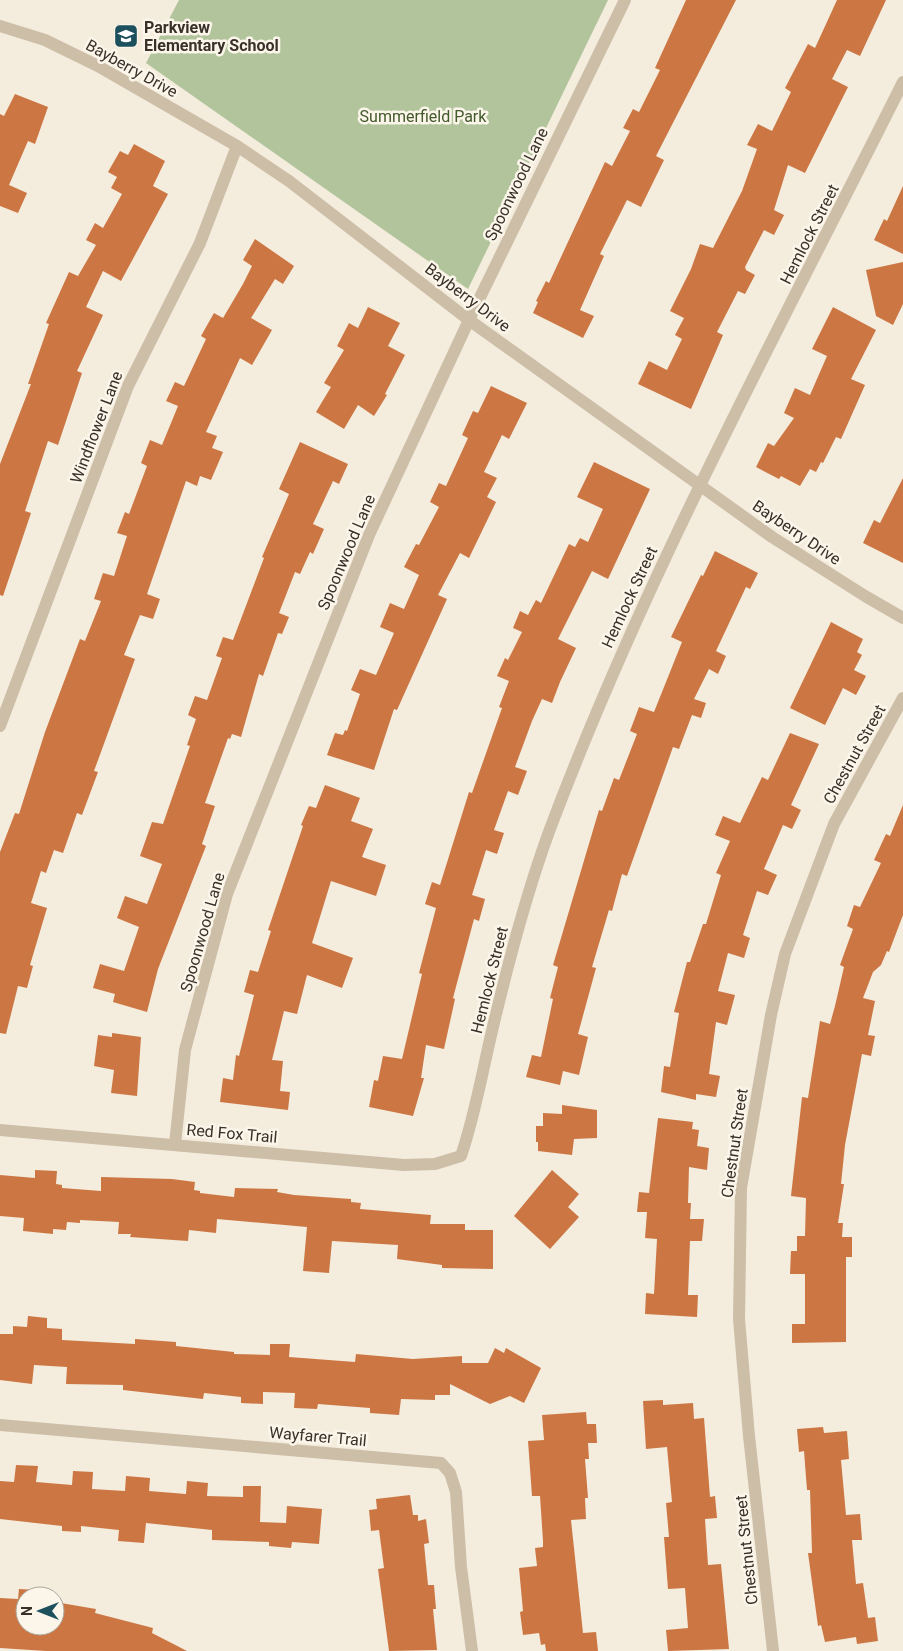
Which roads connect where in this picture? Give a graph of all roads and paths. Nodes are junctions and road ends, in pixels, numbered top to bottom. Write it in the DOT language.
graph roads {
  1 [pos="625,0"];
  2 [pos="0,26"];
  3 [pos="903,82"];
  4 [pos="237,146"];
  5 [pos="469,320"];
  6 [pos="700,485"];
  7 [pos="903,618"];
  8 [pos="903,698"];
  9 [pos="0,726"];
  10 [pos="0,1130"];
  11 [pos="175,1144"];
  12 [pos="461,1156"];
  13 [pos="0,1425"];
  14 [pos="472,1651"];
  15 [pos="774,1651"];
  1 -- 5 [label="street, Spoonwood Lane"];
  2 -- 4 [label="street, Bayberry Drive"];
  3 -- 6 [label="street, Hemlock Street"];
  4 -- 5 [label="street, Bayberry Drive"];
  4 -- 9 [label="street, Windflower Lane"];
  5 -- 6 [label="street, Bayberry Drive"];
  5 -- 11 [label="street, Spoonwood Lane"];
  6 -- 7 [label="street, Bayberry Drive"];
  6 -- 12 [label="street, Hemlock Street"];
  8 -- 15 [label="street, Chestnut Street"];
  10 -- 11 [label="street, Red Fox Trail"];
  11 -- 12 [label="street, Red Fox Trail"];
  13 -- 14 [label="street, Wayfarer Trail"];
}
